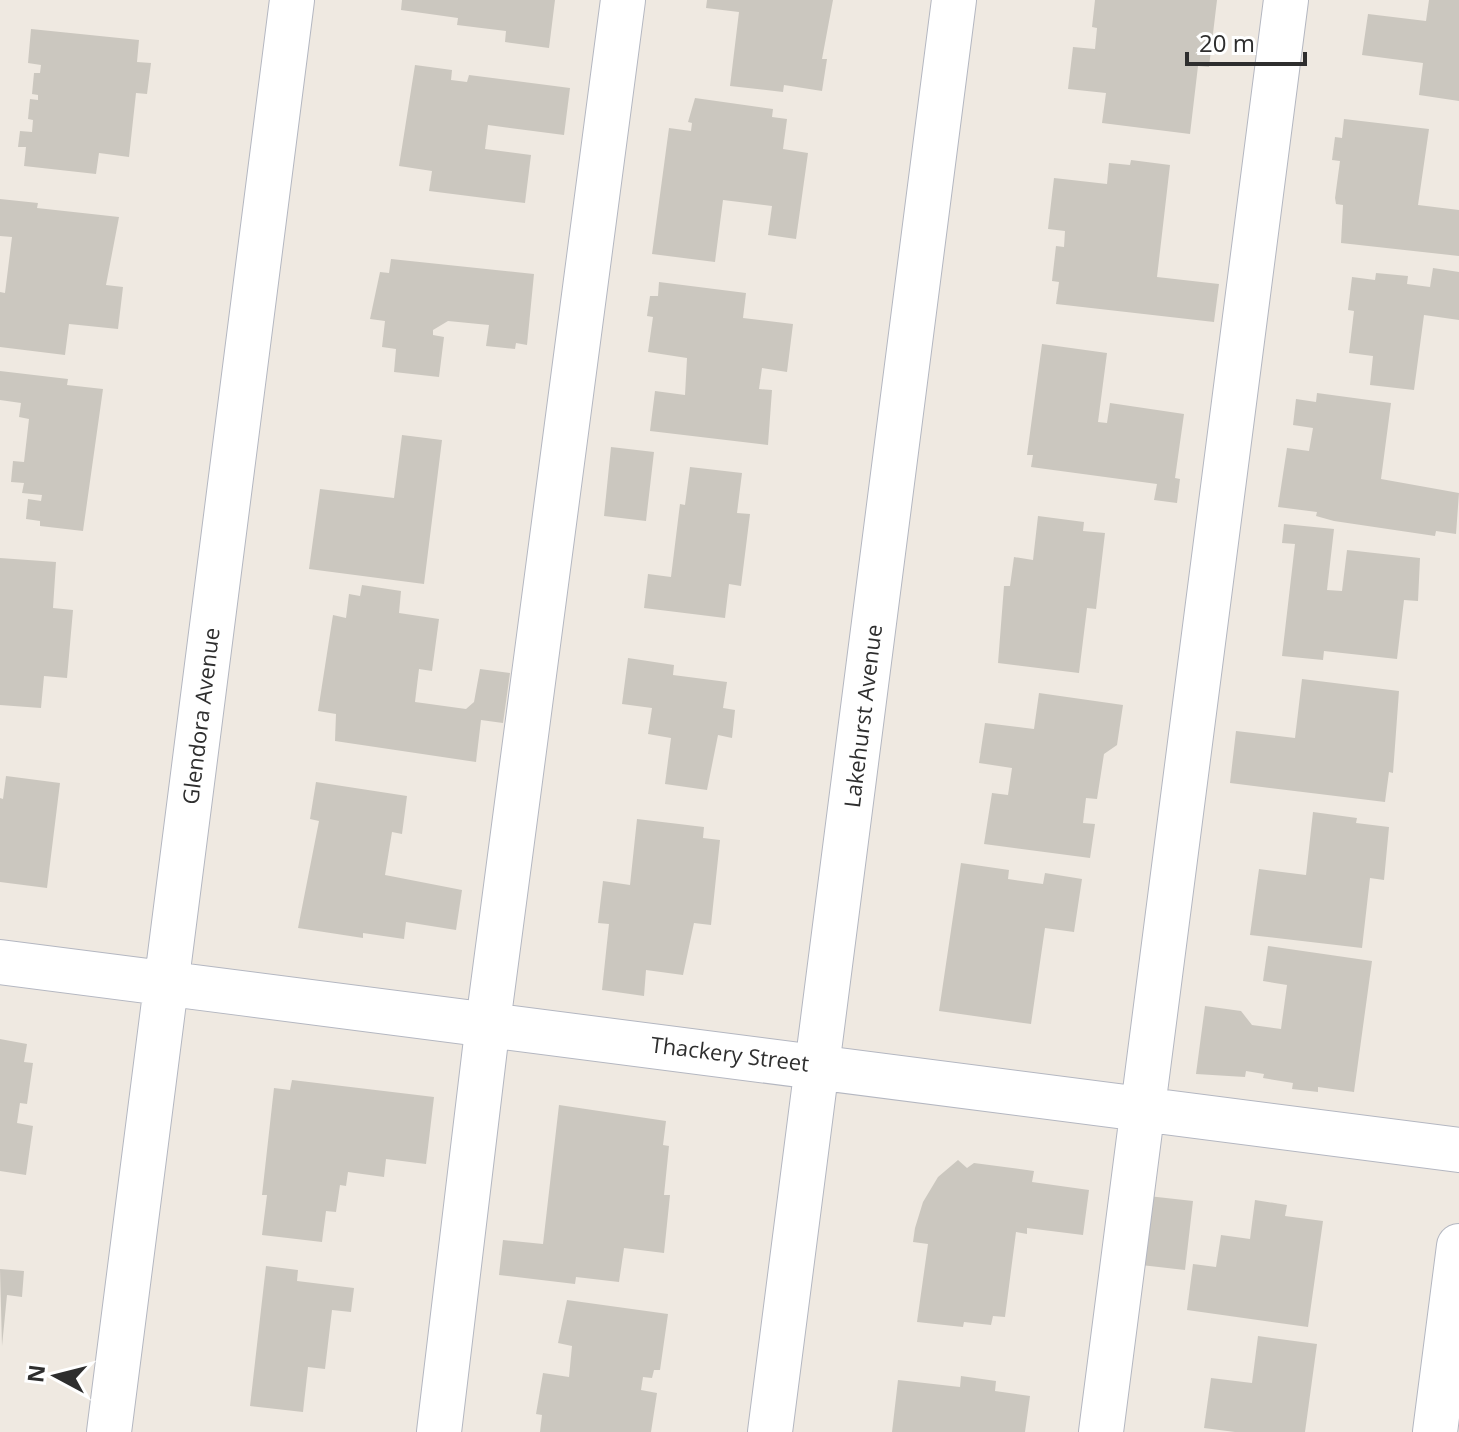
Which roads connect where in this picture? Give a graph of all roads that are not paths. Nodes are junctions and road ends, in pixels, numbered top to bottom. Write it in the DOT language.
graph roads {
  1 [pos="292,0"];
  2 [pos="623,0"];
  3 [pos="954,0"];
  4 [pos="1286,0"];
  5 [pos="0,962"];
  6 [pos="167,983"];
  7 [pos="488,1023"];
  8 [pos="818,1066"];
  9 [pos="1143,1109"];
  10 [pos="1459,1150"];
  11 [pos="1459,1246"];
  12 [pos="109,1432"];
  13 [pos="439,1432"];
  14 [pos="770,1432"];
  15 [pos="1101,1432"];
  16 [pos="1435,1432"];
  1 -- 6 [label="street, Glendora Avenue"];
  2 -- 7 [label="street"];
  3 -- 8 [label="street, Lakehurst Avenue"];
  4 -- 9 [label="street"];
  5 -- 6 [label="street, Thackery Street"];
  6 -- 7 [label="street, Thackery Street"];
  6 -- 12 [label="street, Glendora Avenue"];
  7 -- 8 [label="street, Thackery Street"];
  7 -- 13 [label="street"];
  8 -- 9 [label="street, Thackery Street"];
  8 -- 14 [label="street, Lakehurst Avenue"];
  9 -- 10 [label="street, Thackery Street"];
  9 -- 15 [label="street"];
  11 -- 16 [label="street"];
}
